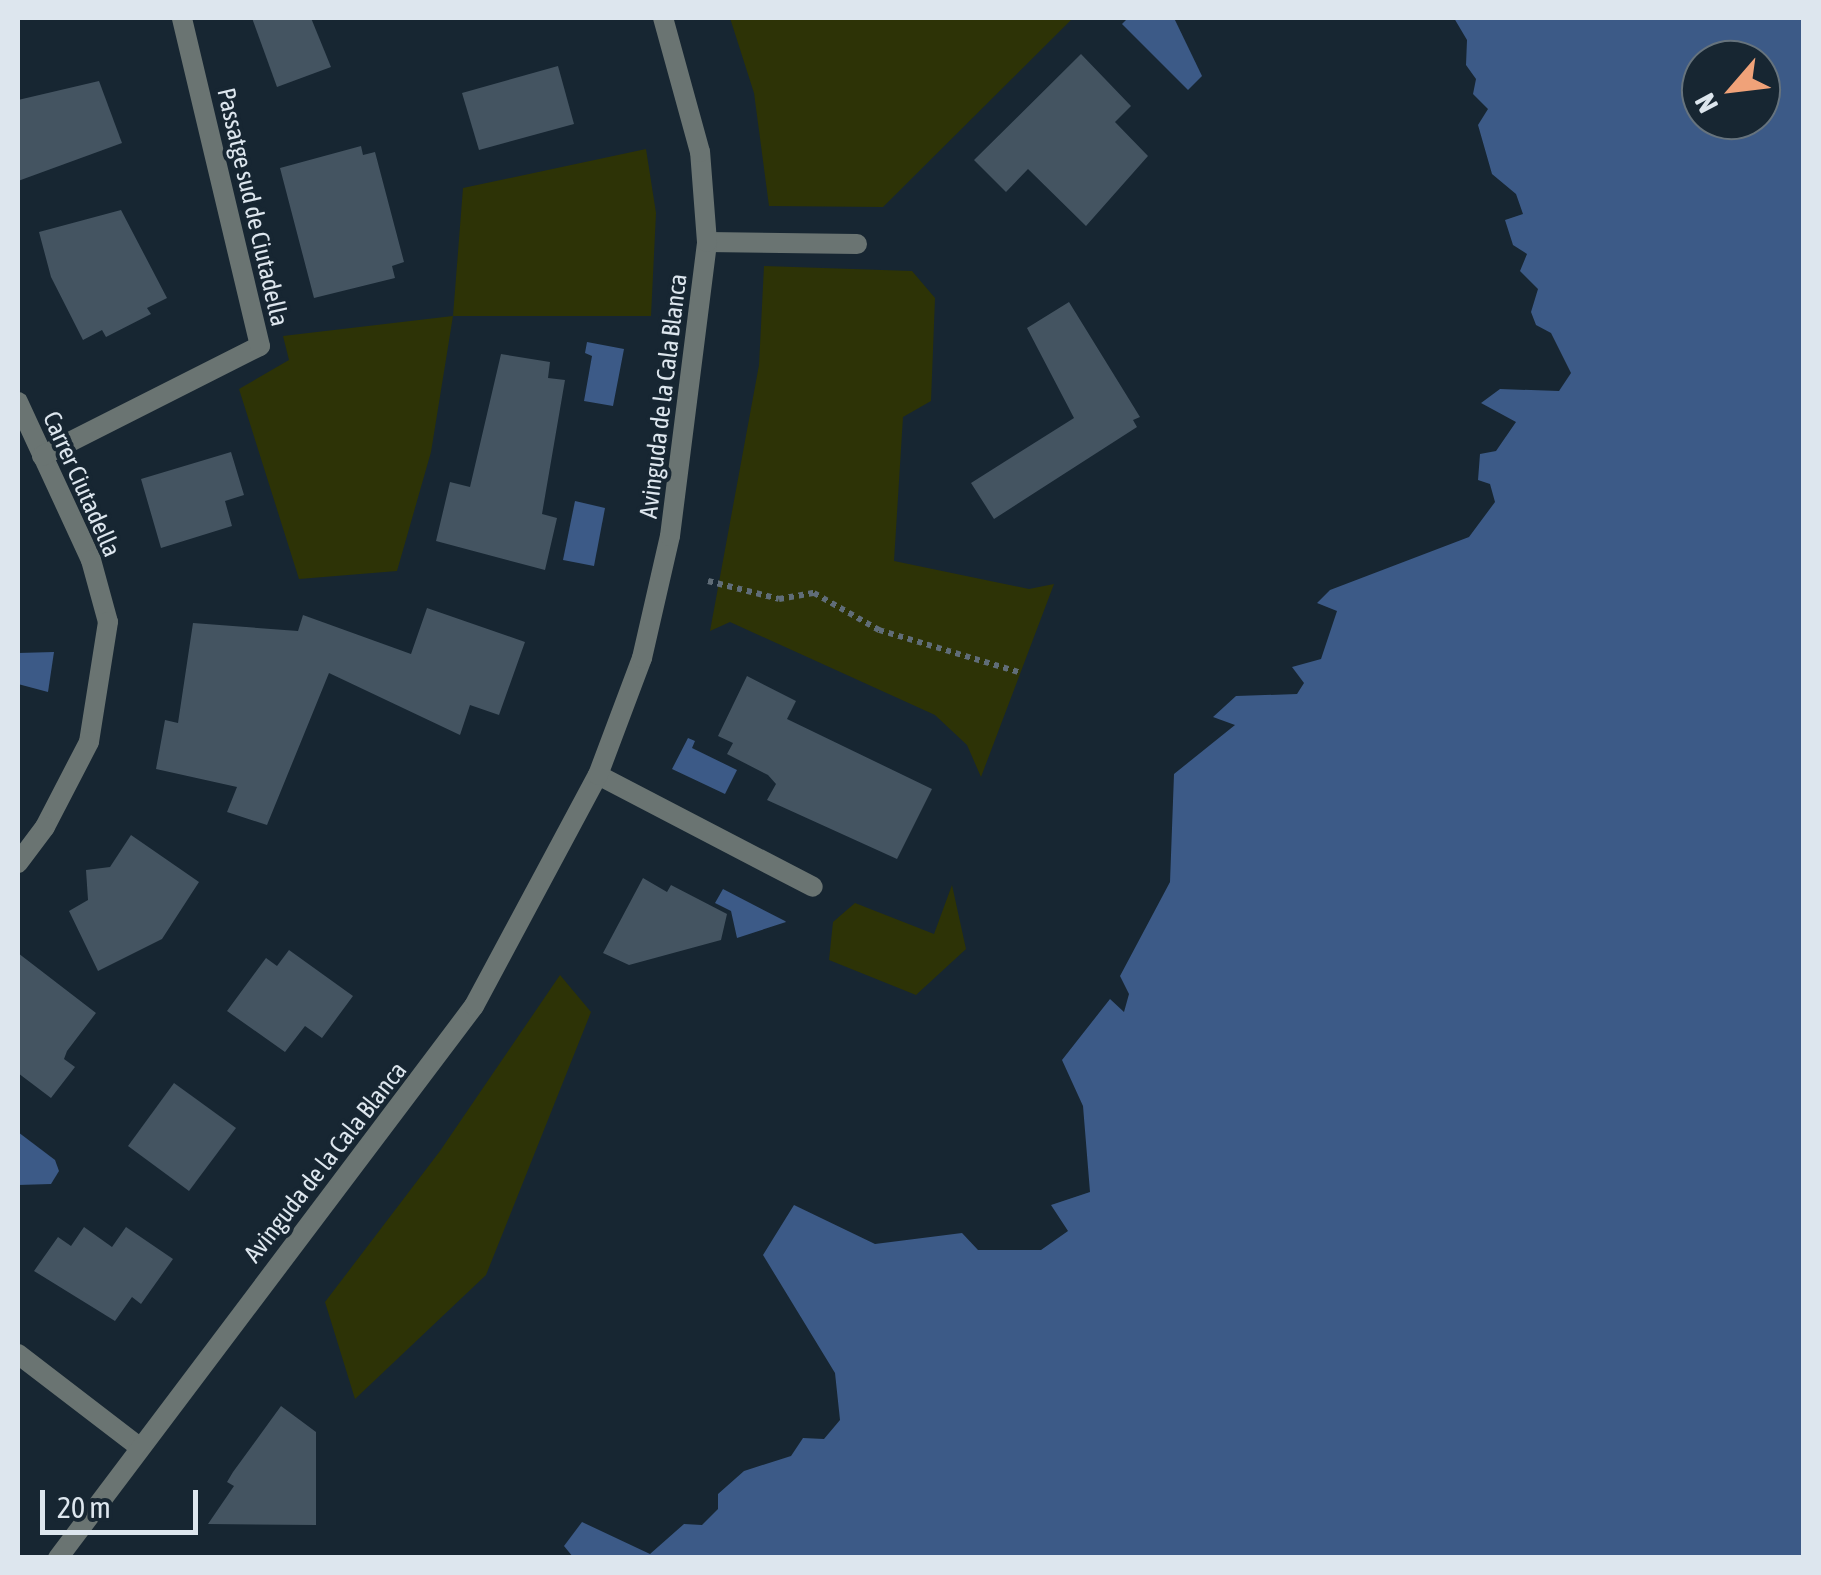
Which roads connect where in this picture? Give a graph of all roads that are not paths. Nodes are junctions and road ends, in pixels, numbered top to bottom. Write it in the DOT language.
graph roads {
  1 [pos="182,18"];
  2 [pos="663,18"];
  3 [pos="707,242"];
  4 [pos="858,244"];
  5 [pos="18,402"];
  6 [pos="42,456"];
  7 [pos="598,775"];
  8 [pos="18,863"];
  9 [pos="812,887"];
  10 [pos="18,1354"];
  11 [pos="138,1446"];
  12 [pos="58,1558"];
  1 -- 6 [label="street, Passatge sud de Ciutadella"];
  2 -- 3 [label="street, Avinguda de la Cala Blanca"];
  3 -- 4 [label="street"];
  3 -- 7 [label="street, Avinguda de la Cala Blanca"];
  5 -- 6 [label="street, Carrer Ciutadella"];
  6 -- 8 [label="street, Carrer Ciutadella"];
  7 -- 9 [label="street"];
  7 -- 11 [label="street, Avinguda de la Cala Blanca"];
  10 -- 11 [label="street"];
  11 -- 12 [label="street, Avinguda de la Cala Blanca"];
}
